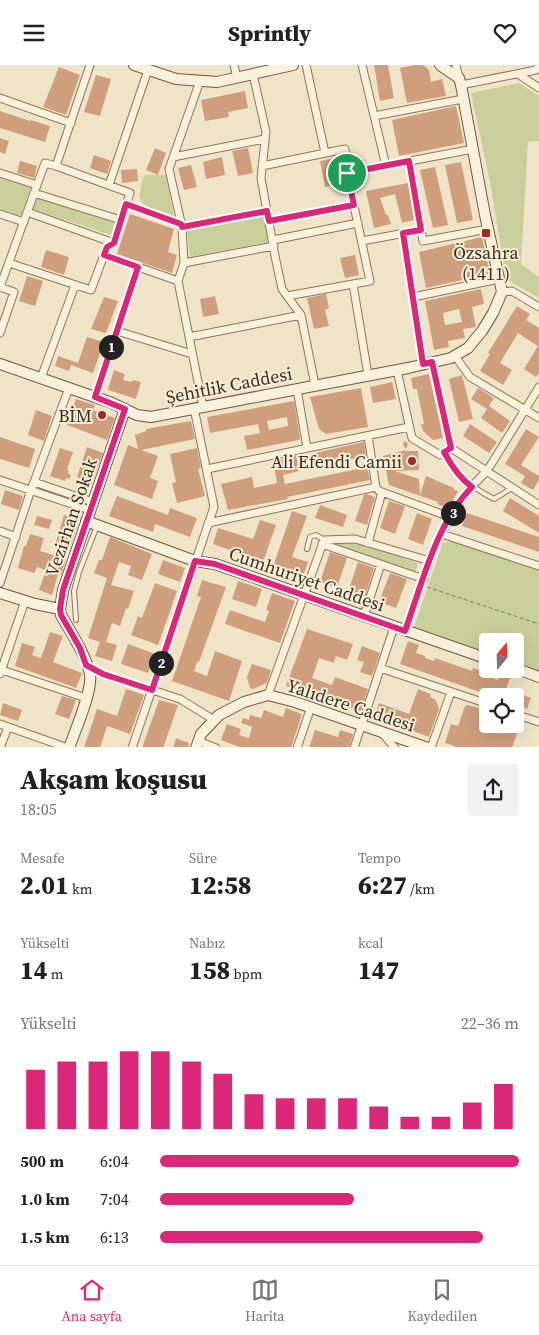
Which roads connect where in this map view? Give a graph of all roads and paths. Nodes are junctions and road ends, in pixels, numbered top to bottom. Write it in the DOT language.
graph roads {
  1 [pos="90,65"];
  2 [pos="234,65"];
  3 [pos="293,65"];
  4 [pos="306,65"];
  5 [pos="362,65"];
  6 [pos="440,65"];
  7 [pos="456,65"];
  8 [pos="539,65"];
  9 [pos="141,67"];
  10 [pos="253,74"];
  11 [pos="518,74"];
  12 [pos="237,78"];
  13 [pos="200,81"];
  14 [pos="460,82"];
  15 [pos="539,88"];
  16 [pos="0,98"];
  17 [pos="464,99"];
  18 [pos="374,116"];
  19 [pos="70,123"];
  20 [pos="265,139"];
  21 [pos="473,149"];
  22 [pos="325,153"];
  23 [pos="173,157"];
  24 [pos="409,161"];
  25 [pos="56,166"];
  26 [pos="262,166"];
  27 [pos="386,166"];
  28 [pos="0,173"];
  29 [pos="347,173"];
  30 [pos="37,185"];
  31 [pos="109,185"];
  32 [pos="34,193"];
  33 [pos="126,204"];
  34 [pos="354,205"];
  35 [pos="267,211"];
  36 [pos="27,212"];
  37 [pos="0,213"];
  38 [pos="121,220"];
  39 [pos="269,221"];
  40 [pos="24,222"];
  41 [pos="358,223"];
  42 [pos="181,226"];
  43 [pos="488,229"];
  44 [pos="421,230"];
  45 [pos="403,233"];
  46 [pos="362,241"];
  47 [pos="114,243"];
  48 [pos="273,243"];
  49 [pos="104,255"];
  50 [pos="9,263"];
  51 [pos="184,263"];
  52 [pos="138,267"];
  53 [pos="500,279"];
  54 [pos="178,281"];
  55 [pos="353,284"];
  56 [pos="75,285"];
  57 [pos="0,287"];
  58 [pos="502,292"];
  59 [pos="287,296"];
  60 [pos="413,297"];
  61 [pos="539,307"];
  62 [pos="301,315"];
  63 [pos="117,331"];
  64 [pos="0,333"];
  65 [pos="189,337"];
  66 [pos="192,354"];
  67 [pos="455,356"];
  68 [pos="428,363"];
  69 [pos="0,364"];
  70 [pos="397,370"];
  71 [pos="368,375"];
  72 [pos="41,378"];
  73 [pos="315,385"];
  74 [pos="539,387"];
  75 [pos="69,388"];
  76 [pos="297,389"];
  77 [pos="95,397"];
  78 [pos="198,408"];
  79 [pos="125,409"];
  80 [pos="525,409"];
  81 [pos="539,418"];
  82 [pos="409,427"];
  83 [pos="368,436"];
  84 [pos="307,448"];
  85 [pos="451,448"];
  86 [pos="444,452"];
  87 [pos="206,469"];
  88 [pos="487,471"];
  89 [pos="0,480"];
  90 [pos="34,482"];
  91 [pos="472,487"];
  92 [pos="512,488"];
  93 [pos="31,490"];
  94 [pos="379,490"];
  95 [pos="539,505"];
  96 [pos="92,506"];
  97 [pos="450,517"];
  98 [pos="86,521"];
  99 [pos="208,523"];
  100 [pos="98,525"];
  101 [pos="0,531"];
  102 [pos="442,534"];
  103 [pos="16,537"];
  104 [pos="323,542"];
  105 [pos="368,543"];
  106 [pos="307,549"];
  107 [pos="195,561"];
  108 [pos="430,561"];
  109 [pos="381,564"];
  110 [pos="539,565"];
  111 [pos="423,582"];
  112 [pos="0,583"];
  113 [pos="0,593"];
  114 [pos="303,595"];
  115 [pos="25,601"];
  116 [pos="60,609"];
  117 [pos="364,617"];
  118 [pos="76,620"];
  119 [pos="539,624"];
  120 [pos="394,627"];
  121 [pos="405,631"];
  122 [pos="479,656"];
  123 [pos="86,665"];
  124 [pos="380,668"];
  125 [pos="1,672"];
  126 [pos="524,672"];
  127 [pos="539,677"];
  128 [pos="152,690"];
  129 [pos="451,692"];
  130 [pos="268,695"];
  131 [pos="86,698"];
  132 [pos="479,702"];
  133 [pos="311,707"];
  134 [pos="524,717"];
  135 [pos="214,720"];
  136 [pos="539,722"];
  137 [pos="0,724"];
  138 [pos="362,725"];
  139 [pos="8,727"];
  140 [pos="381,731"];
  141 [pos="197,744"];
  142 [pos="0,747"];
  143 [pos="69,747"];
  144 [pos="132,747"];
  145 [pos="216,747"];
  146 [pos="297,747"];
  147 [pos="354,747"];
  148 [pos="395,747"];
  149 [pos="429,747"];
  1 -- 19 [label="street"];
  2 -- 12 [label="street"];
  3 -- 10 [label="street"];
  4 -- 22 [label="street"];
  5 -- 18 [label="street"];
  6 -- 14 [label="street"];
  7 -- 14 [label="street"];
  8 -- 11 [label="street"];
  9 -- 13 [label="street"];
  9 -- 31 [label="street"];
  10 -- 12 [label="street"];
  10 -- 20 [label="street"];
  11 -- 14 [label="street"];
  11 -- 15 [label="street"];
  12 -- 13 [label="street"];
  13 -- 23 [label="street"];
  14 -- 17 [label="street"];
  16 -- 19 [label="street"];
  17 -- 18 [label="street"];
  17 -- 21 [label="street"];
  18 -- 27 [label="street"];
  19 -- 25 [label="street"];
  20 -- 23 [label="street"];
  20 -- 26 [label="street"];
  21 -- 24 [label="street"];
  21 -- 43 [label="street"];
  22 -- 26 [label="street"];
  22 -- 29 [label="street"];
  23 -- 42 [label="street"];
  24 -- 27 [label="street"];
  24 -- 44 [label="street"];
  25 -- 30 [label="street"];
  25 -- 31 [label="street"];
  26 -- 35 [label="street"];
  27 -- 29 [label="street"];
  28 -- 30 [label="street"];
  29 -- 34 [label="street"];
  30 -- 32 [label="street"];
  31 -- 33 [label="street"];
  32 -- 36 [label="street"];
  32 -- 38 [label="street"];
  33 -- 38 [label="street"];
  33 -- 42 [label="street"];
  34 -- 39 [label="street"];
  34 -- 41 [label="street"];
  35 -- 39 [label="street"];
  35 -- 42 [label="street"];
  36 -- 40 [label="street"];
  36 -- 47 [label="street"];
  37 -- 40 [label="street"];
  38 -- 47 [label="street"];
  39 -- 48 [label="street"];
  40 -- 50 [label="street"];
  41 -- 46 [label="street"];
  41 -- 48 [label="street"];
  42 -- 51 [label="street"];
  43 -- 44 [label="street"];
  43 -- 53 [label="street"];
  44 -- 45 [label="street"];
  45 -- 46 [label="street"];
  45 -- 60 [label="street"];
  46 -- 55 [label="street"];
  47 -- 49 [label="street"];
  48 -- 51 [label="street"];
  48 -- 59 [label="street"];
  49 -- 52 [label="street"];
  49 -- 56 [label="street"];
  50 -- 56 [label="street"];
  50 -- 57 [label="street"];
  51 -- 54 [label="street"];
  52 -- 54 [label="street"];
  52 -- 63 [label="street"];
  53 -- 58 [label="street"];
  53 -- 60 [label="street"];
  54 -- 65 [label="street"];
  55 -- 59 [label="street"];
  55 -- 71 [label="street"];
  56 -- 72 [label="street"];
  57 -- 64 [label="street"];
  58 -- 61 [label="street"];
  58 -- 67 [label="street, Şehitlik Caddesi"];
  59 -- 62 [label="street"];
  60 -- 68 [label="street"];
  62 -- 65 [label="street"];
  62 -- 73 [label="street"];
  63 -- 66 [label="street"];
  63 -- 77 [label="street"];
  65 -- 66 [label="street"];
  66 -- 78 [label="street"];
  67 -- 68 [label="street, Şehitlik Caddesi"];
  67 -- 80 [label="street"];
  68 -- 70 [label="street, Şehitlik Caddesi"];
  68 -- 85 [label="street"];
  69 -- 72 [label="street, Şehitlik Caddesi"];
  70 -- 71 [label="street, Şehitlik Caddesi"];
  70 -- 82 [label="street"];
  71 -- 73 [label="street, Şehitlik Caddesi"];
  72 -- 75 [label="street, Şehitlik Caddesi"];
  73 -- 76 [label="street, Şehitlik Caddesi"];
  74 -- 80 [label="street"];
  75 -- 77 [label="street, Şehitlik Caddesi"];
  75 -- 90 [label="street"];
  76 -- 78 [label="street, Şehitlik Caddesi"];
  76 -- 84 [label="street"];
  77 -- 79 [label="street, Şehitlik Caddesi"];
  78 -- 79 [label="street, Şehitlik Caddesi"];
  78 -- 87 [label="street"];
  79 -- 96 [label="street, Vezirhan Sokak"];
  80 -- 81 [label="street"];
  80 -- 88 [label="street"];
  82 -- 83 [label="street"];
  82 -- 86 [label="street"];
  83 -- 84 [label="street"];
  83 -- 94 [label="street"];
  84 -- 87 [label="street"];
  85 -- 86 [label="street"];
  85 -- 88 [label="street"];
  86 -- 91 [label="lane"];
  87 -- 99 [label="street"];
  88 -- 91 [label="street"];
  88 -- 92 [label="street"];
  89 -- 93 [label="street"];
  90 -- 93 [label="street"];
  90 -- 96 [label="street"];
  91 -- 92 [label="lane"];
  91 -- 97 [label="street"];
  92 -- 95 [label="street"];
  93 -- 96 [label="street"];
  93 -- 103 [label="street"];
  94 -- 97 [label="street"];
  94 -- 99 [label="street"];
  94 -- 105 [label="street"];
  96 -- 98 [label="street, Vezirhan Sokak"];
  97 -- 102 [label="street"];
  98 -- 100 [label="street, Cumhuriyet Caddesi"];
  98 -- 116 [label="street, Vezirhan Sokak"];
  99 -- 107 [label="street"];
  100 -- 107 [label="street, Cumhuriyet Caddesi"];
  100 -- 118 [label="lane"];
  101 -- 103 [label="street"];
  102 -- 108 [label="street"];
  102 -- 110 [label="street"];
  103 -- 112 [label="street"];
  104 -- 105 [label="street"];
  104 -- 106 [label="lane"];
  104 -- 109 [label="street"];
  104 -- 114 [label="street"];
  105 -- 108 [label="street"];
  107 -- 114 [label="street, Cumhuriyet Caddesi"];
  107 -- 128 [label="street"];
  108 -- 111 [label="street"];
  109 -- 111 [label="street"];
  109 -- 117 [label="street"];
  111 -- 119 [label="path"];
  111 -- 121 [label="street"];
  113 -- 115 [label="street"];
  114 -- 117 [label="street, Cumhuriyet Caddesi"];
  114 -- 130 [label="street"];
  115 -- 116 [label="street"];
  115 -- 125 [label="street"];
  116 -- 123 [label="street"];
  117 -- 120 [label="street, Cumhuriyet Caddesi"];
  120 -- 121 [label="street, Cumhuriyet Caddesi"];
  120 -- 124 [label="street"];
  121 -- 122 [label="street, Cumhuriyet Caddesi"];
  123 -- 128 [label="street"];
  123 -- 131 [label="street"];
  124 -- 129 [label="street"];
  124 -- 138 [label="street"];
  125 -- 131 [label="street"];
  126 -- 127 [label="street"];
  128 -- 135 [label="street"];
  128 -- 144 [label="street"];
  129 -- 132 [label="street"];
  129 -- 149 [label="street"];
  130 -- 133 [label="street, Yalıdere Caddesi"];
  130 -- 135 [label="street, Yalıdere Caddesi"];
  131 -- 143 [label="street"];
  133 -- 138 [label="street, Yalıdere Caddesi"];
  133 -- 146 [label="street"];
  134 -- 136 [label="street"];
  135 -- 141 [label="street, Yalıdere Caddesi"];
  137 -- 139 [label="street"];
  138 -- 140 [label="street, Yalıdere Caddesi"];
  138 -- 147 [label="street"];
  139 -- 142 [label="street"];
  139 -- 143 [label="street"];
  140 -- 148 [label="street"];
  140 -- 149 [label="street, Yalıdere Caddesi"];
  141 -- 145 [label="street"];
}
